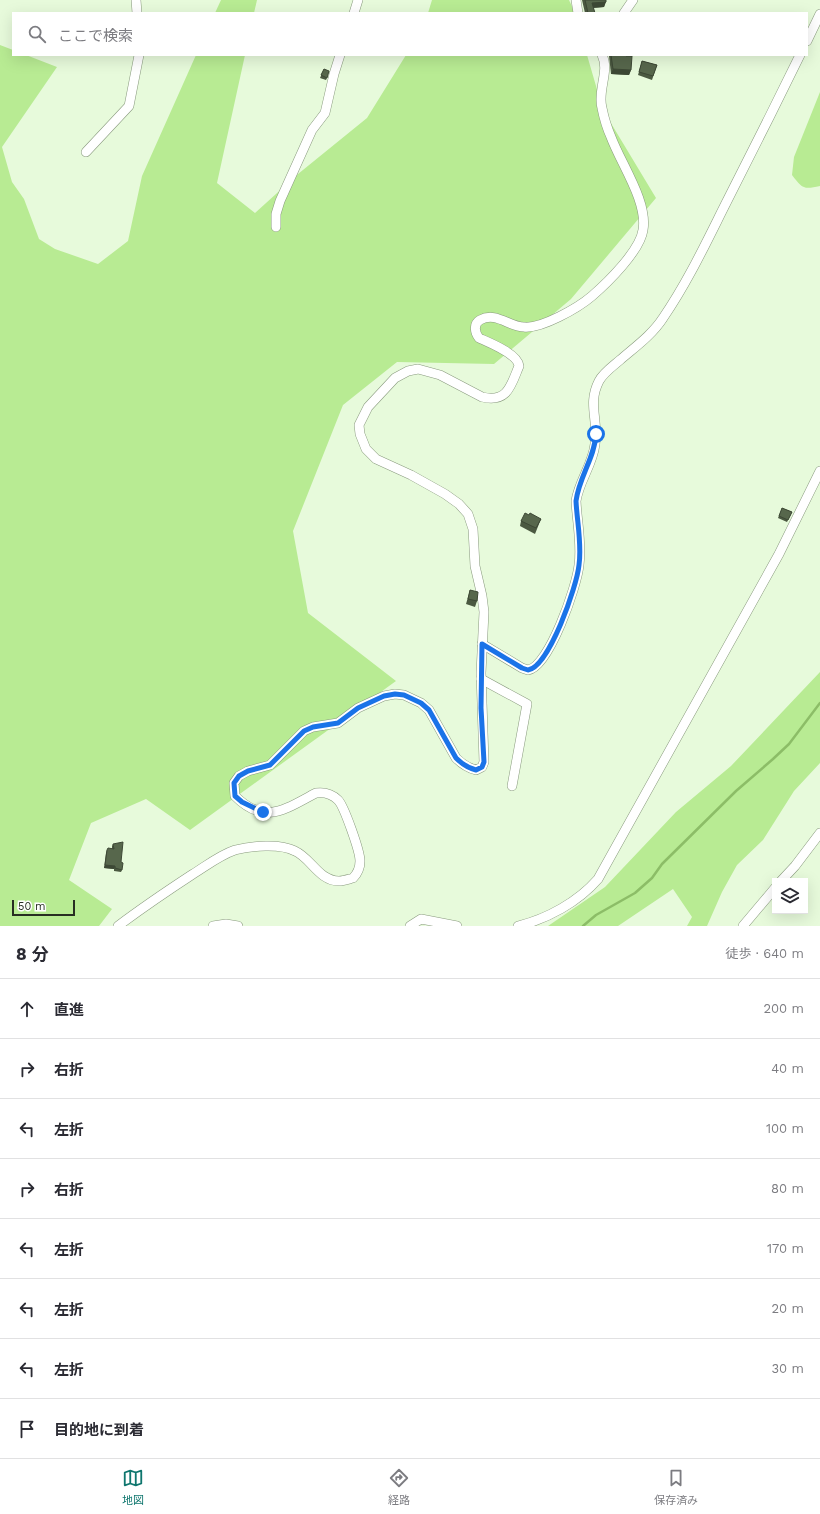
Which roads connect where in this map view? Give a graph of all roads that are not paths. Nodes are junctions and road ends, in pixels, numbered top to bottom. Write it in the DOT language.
graph roads {
  1 [pos="136,0"];
  2 [pos="358,0"];
  3 [pos="576,0"];
  4 [pos="633,0"];
  5 [pos="137,12"];
  6 [pos="354,12"];
  7 [pos="578,12"];
  8 [pos="625,12"];
  9 [pos="820,14"];
  10 [pos="808,39"];
  11 [pos="139,56"];
  12 [pos="340,56"];
  13 [pos="602,56"];
  14 [pos="800,56"];
  15 [pos="86,152"];
  16 [pos="276,227"];
  17 [pos="820,471"];
  18 [pos="482,644"];
  19 [pos="481,679"];
  20 [pos="512,786"];
  21 [pos="820,833"];
  22 [pos="784,878"];
  23 [pos="772,892"];
  24 [pos="443,925"];
  25 [pos="118,926"];
  26 [pos="213,926"];
  27 [pos="238,926"];
  28 [pos="410,926"];
  29 [pos="457,926"];
  30 [pos="518,926"];
  31 [pos="743,926"];
  1 -- 5 [label="street"];
  2 -- 6 [label="street"];
  3 -- 7 [label="street"];
  4 -- 8 [label="street"];
  9 -- 10 [label="street"];
  11 -- 15 [label="street"];
  12 -- 16 [label="street"];
  13 -- 18 [label="street"];
  14 -- 18 [label="street"];
  17 -- 30 [label="street"];
  18 -- 19 [label="street"];
  19 -- 20 [label="street"];
  19 -- 25 [label="street"];
  21 -- 22 [label="street"];
  23 -- 31 [label="street"];
  24 -- 28 [label="street"];
  24 -- 29 [label="street"];
  26 -- 27 [label="street"];
}
